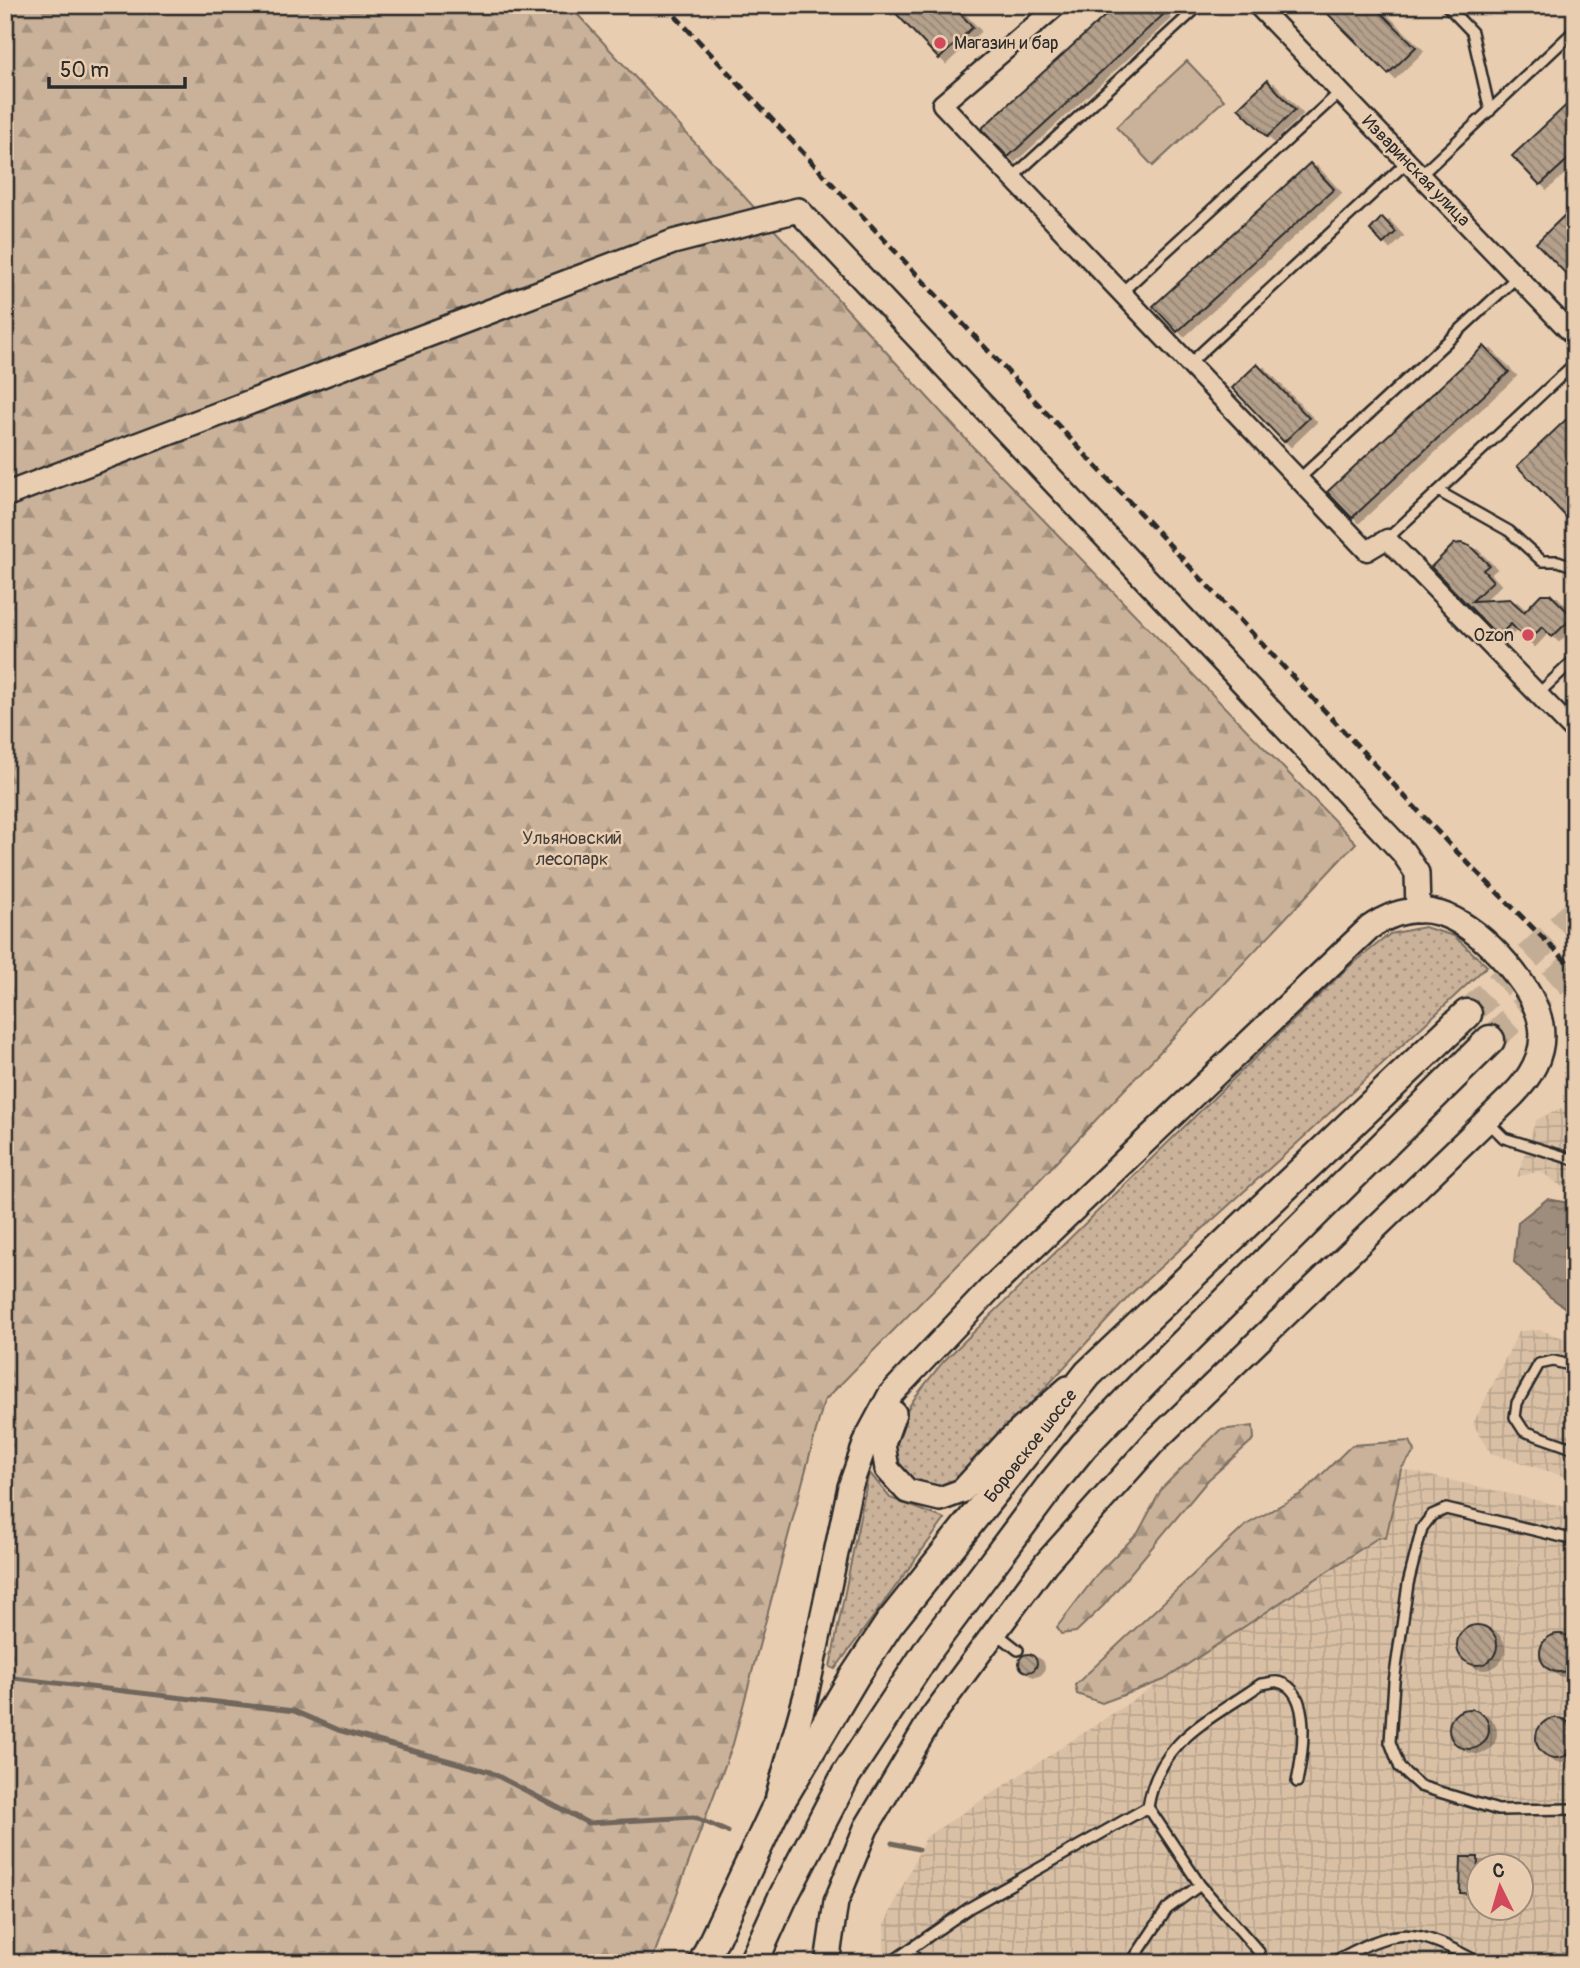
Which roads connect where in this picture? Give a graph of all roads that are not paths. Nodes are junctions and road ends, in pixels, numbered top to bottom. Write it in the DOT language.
graph roads {
  1 [pos="1058,5"];
  2 [pos="1200,5"];
  3 [pos="1257,5"];
  4 [pos="1446,5"];
  5 [pos="1575,30"];
  6 [pos="1340,92"];
  7 [pos="1490,110"];
  8 [pos="1406,162"];
  9 [pos="1420,176"];
  10 [pos="1013,177"];
  11 [pos="1575,180"];
  12 [pos="1575,185"];
  13 [pos="1517,277"];
  14 [pos="1123,291"];
  15 [pos="1575,338"];
  16 [pos="1575,363"];
  17 [pos="1189,364"];
  18 [pos="1298,479"];
  19 [pos="1438,491"];
  20 [pos="5,495"];
  21 [pos="1387,539"];
  22 [pos="1575,567"];
  23 [pos="1575,659"];
  24 [pos="1538,694"];
  25 [pos="1575,724"];
  26 [pos="1418,911"];
  27 [pos="1467,1014"];
  28 [pos="1490,1040"];
  29 [pos="1486,1120"];
  30 [pos="1575,1160"];
  31 [pos="925,1356"];
  32 [pos="1575,1366"];
  33 [pos="1088,1374"];
  34 [pos="1575,1449"];
  35 [pos="1575,1540"];
  36 [pos="994,1631"];
  37 [pos="1018,1650"];
  38 [pos="1297,1782"];
  39 [pos="1148,1807"];
  40 [pos="1575,1810"];
  41 [pos="774,1812"];
  42 [pos="1200,1885"];
  43 [pos="911,1950"];
  44 [pos="1259,1952"];
  45 [pos="703,1963"];
  46 [pos="753,1963"];
  47 [pos="827,1963"];
  48 [pos="890,1963"];
  49 [pos="917,1963"];
  50 [pos="1131,1963"];
  51 [pos="1331,1963"];
  52 [pos="1480,1963"];
  1 -- 10 [label="street"];
  2 -- 10 [label="lane"];
  3 -- 6 [label="street, Изваринская улица"];
  4 -- 7 [label="lane"];
  5 -- 7 [label="lane"];
  6 -- 8 [label="street, Изваринская улица"];
  6 -- 14 [label="lane"];
  7 -- 9 [label="lane"];
  8 -- 9 [label="street, Изваринская улица"];
  8 -- 17 [label="lane"];
  9 -- 13 [label="street, Изваринская улица"];
  10 -- 14 [label="street"];
  11 -- 12 [label="lane"];
  13 -- 15 [label="street, Изваринская улица"];
  13 -- 18 [label="lane"];
  14 -- 17 [label="street"];
  16 -- 19 [label="lane"];
  17 -- 18 [label="street"];
  18 -- 21 [label="street"];
  19 -- 21 [label="lane"];
  19 -- 22 [label="lane"];
  20 -- 26 [label="street"];
  21 -- 24 [label="street"];
  23 -- 24 [label="lane"];
  24 -- 25 [label="street"];
  26 -- 29 [label="street"];
  26 -- 31 [label="street"];
  27 -- 33 [label="main road, Боровское шоссе"];
  28 -- 46 [label="main road"];
  29 -- 30 [label="lane"];
  29 -- 36 [label="street"];
  31 -- 33 [label="street"];
  31 -- 41 [label="street"];
  32 -- 34 [label="lane"];
  33 -- 41 [label="main road, Боровское шоссе"];
  35 -- 40 [label="lane"];
  36 -- 37 [label="lane"];
  36 -- 47 [label="street"];
  38 -- 39 [label="lane"];
  39 -- 42 [label="lane"];
  39 -- 43 [label="lane"];
  41 -- 45 [label="main road, Боровское шоссе"];
  42 -- 44 [label="lane"];
  42 -- 50 [label="lane"];
  43 -- 48 [label="lane"];
  43 -- 49 [label="lane"];
  51 -- 52 [label="lane"];
}
